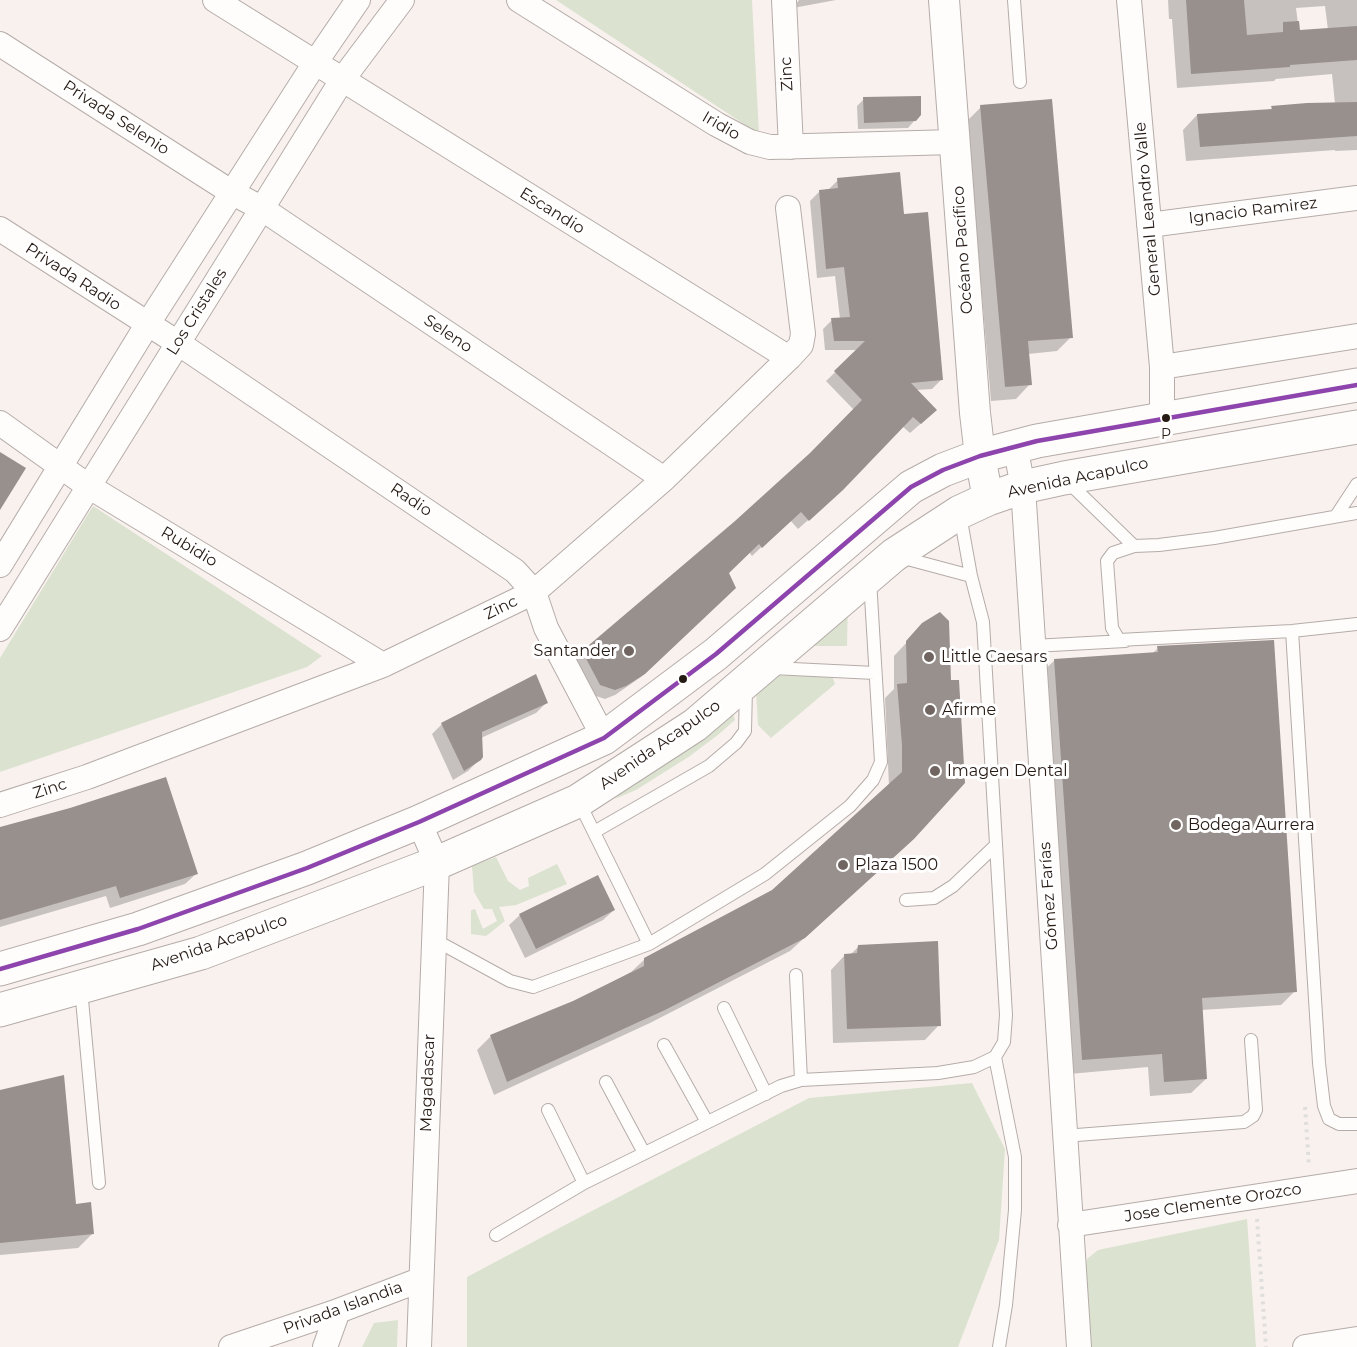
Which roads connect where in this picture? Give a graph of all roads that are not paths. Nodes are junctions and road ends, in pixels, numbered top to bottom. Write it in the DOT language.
graph roads {
  1 [pos="215,0"];
  2 [pos="357,0"];
  3 [pos="402,0"];
  4 [pos="519,0"];
  5 [pos="784,0"];
  6 [pos="944,0"];
  7 [pos="1014,0"];
  8 [pos="1129,0"];
  9 [pos="0,44"];
  10 [pos="315,63"];
  11 [pos="342,80"];
  12 [pos="1020,82"];
  13 [pos="954,142"];
  14 [pos="791,147"];
  15 [pos="231,192"];
  16 [pos="1357,198"];
  17 [pos="261,208"];
  18 [pos="788,208"];
  19 [pos="1149,225"];
  20 [pos="0,229"];
  21 [pos="147,325"];
  22 [pos="1357,336"];
  23 [pos="178,343"];
  24 [pos="789,358"];
  25 [pos="1162,368"];
  26 [pos="1357,385"];
  27 [pos="1162,418"];
  28 [pos="0,423"];
  29 [pos="1357,427"];
  30 [pos="1016,446"];
  31 [pos="980,456"];
  32 [pos="61,466"];
  33 [pos="1064,478"];
  34 [pos="664,479"];
  35 [pos="1357,484"];
  36 [pos="88,486"];
  37 [pos="1023,487"];
  38 [pos="974,506"];
  39 [pos="1357,513"];
  40 [pos="1336,516"];
  41 [pos="1134,546"];
  42 [pos="894,555"];
  43 [pos="0,565"];
  44 [pos="870,576"];
  45 [pos="971,576"];
  46 [pos="534,592"];
  47 [pos="1357,624"];
  48 [pos="0,629"];
  49 [pos="1292,631"];
  50 [pos="1125,641"];
  51 [pos="1033,646"];
  52 [pos="383,665"];
  53 [pos="875,673"];
  54 [pos="755,675"];
  55 [pos="604,738"];
  56 [pos="578,801"];
  57 [pos="0,805"];
  58 [pos="419,822"];
  59 [pos="594,832"];
  60 [pos="996,845"];
  61 [pos="437,863"];
  62 [pos="906,900"];
  63 [pos="433,939"];
  64 [pos="649,944"];
  65 [pos="0,969"];
  66 [pos="796,975"];
  67 [pos="81,987"];
  68 [pos="724,1008"];
  69 [pos="0,1010"];
  70 [pos="1251,1040"];
  71 [pos="664,1045"];
  72 [pos="995,1057"];
  73 [pos="801,1080"];
  74 [pos="606,1082"];
  75 [pos="766,1094"];
  76 [pos="548,1110"];
  77 [pos="707,1122"];
  78 [pos="1357,1124"];
  79 [pos="1064,1136"];
  80 [pos="644,1153"];
  81 [pos="1357,1181"];
  82 [pos="99,1183"];
  83 [pos="584,1183"];
  84 [pos="1070,1225"];
  85 [pos="496,1235"];
  86 [pos="420,1280"];
  87 [pos="338,1311"];
  88 [pos="1357,1339"];
  89 [pos="231,1347"];
  90 [pos="325,1347"];
  91 [pos="419,1347"];
  92 [pos="999,1347"];
  93 [pos="1079,1347"];
  94 [pos="1305,1347"];
  1 -- 10 [label="street, Escandio"];
  2 -- 10 [label="street"];
  3 -- 11 [label="street, Los Cristales"];
  4 -- 14 [label="street, Iridio"];
  5 -- 14 [label="street, Zinc"];
  6 -- 13 [label="street, Océano Pacífico"];
  7 -- 12 [label="lane"];
  8 -- 19 [label="street, General Leandro Valle"];
  9 -- 15 [label="street, Privada Selenio"];
  10 -- 11 [label="street, Escandio"];
  10 -- 15 [label="street"];
  11 -- 17 [label="street, Los Cristales"];
  11 -- 24 [label="street, Escandio"];
  13 -- 14 [label="street, Iridio"];
  13 -- 31 [label="street, Océano Pacífico"];
  15 -- 17 [label="street, Seleno"];
  15 -- 21 [label="street"];
  16 -- 19 [label="street, Ignacio Ramirez"];
  17 -- 23 [label="street, Los Cristales"];
  17 -- 34 [label="street, Seleno"];
  18 -- 24 [label="street, Zinc"];
  19 -- 25 [label="street, General Leandro Valle"];
  20 -- 21 [label="street, Privada Radio"];
  21 -- 23 [label="street, Radio"];
  21 -- 32 [label="street"];
  22 -- 25 [label="street"];
  23 -- 36 [label="street, Los Cristales"];
  23 -- 46 [label="street, Radio"];
  24 -- 34 [label="street, Zinc"];
  25 -- 27 [label="street, General Leandro Valle"];
  26 -- 27 [label="main road"];
  27 -- 30 [label="main road"];
  28 -- 32 [label="street, Rubidio"];
  29 -- 33 [label="main road, Avenida Acapulco"];
  30 -- 31 [label="main road"];
  30 -- 37 [label="street, Gómez Farías"];
  31 -- 38 [label="street, Océano Pacífico"];
  31 -- 55 [label="main road"];
  32 -- 36 [label="street, Rubidio"];
  32 -- 43 [label="street"];
  33 -- 37 [label="main road, Avenida Acapulco"];
  33 -- 41 [label="lane"];
  34 -- 46 [label="street, Zinc"];
  35 -- 40 [label="lane"];
  36 -- 48 [label="street, Los Cristales"];
  36 -- 52 [label="street, Rubidio"];
  37 -- 38 [label="main road, Avenida Acapulco"];
  37 -- 51 [label="street, Gómez Farías"];
  38 -- 42 [label="main road, Avenida Acapulco"];
  38 -- 45 [label="lane"];
  39 -- 40 [label="lane"];
  40 -- 41 [label="lane"];
  41 -- 50 [label="lane"];
  42 -- 44 [label="main road, Avenida Acapulco"];
  42 -- 45 [label="lane"];
  44 -- 53 [label="lane"];
  44 -- 54 [label="main road, Avenida Acapulco"];
  45 -- 60 [label="lane"];
  46 -- 52 [label="street, Zinc"];
  46 -- 55 [label="street, Radio"];
  47 -- 49 [label="lane"];
  49 -- 50 [label="lane"];
  49 -- 78 [label="lane"];
  50 -- 51 [label="lane"];
  51 -- 79 [label="street, Gómez Farías"];
  52 -- 57 [label="street, Zinc"];
  53 -- 54 [label="lane"];
  53 -- 64 [label="lane"];
  54 -- 56 [label="main road, Avenida Acapulco"];
  54 -- 59 [label="lane"];
  55 -- 58 [label="main road"];
  56 -- 59 [label="lane"];
  56 -- 61 [label="main road, Avenida Acapulco"];
  58 -- 61 [label="street, Magadascar"];
  58 -- 65 [label="main road"];
  59 -- 64 [label="lane"];
  60 -- 62 [label="lane"];
  60 -- 72 [label="lane"];
  61 -- 63 [label="street, Magadascar"];
  61 -- 67 [label="main road, Avenida Acapulco"];
  63 -- 64 [label="lane"];
  63 -- 86 [label="street, Magadascar"];
  66 -- 73 [label="lane"];
  67 -- 69 [label="main road, Avenida Acapulco"];
  67 -- 82 [label="lane"];
  68 -- 75 [label="lane"];
  70 -- 79 [label="lane"];
  71 -- 77 [label="lane"];
  72 -- 73 [label="lane"];
  72 -- 92 [label="lane"];
  73 -- 75 [label="lane"];
  74 -- 80 [label="lane"];
  75 -- 77 [label="lane"];
  76 -- 83 [label="lane"];
  77 -- 80 [label="lane"];
  79 -- 84 [label="street, Gómez Farías"];
  80 -- 83 [label="lane"];
  81 -- 84 [label="street, Jose Clemente Orozco"];
  83 -- 85 [label="lane"];
  84 -- 93 [label="street, Gómez Farías"];
  86 -- 87 [label="street, Privada Islandia"];
  86 -- 91 [label="street, Magadascar"];
  87 -- 89 [label="street, Privada Islandia"];
  87 -- 90 [label="street"];
  88 -- 94 [label="street"];
}
